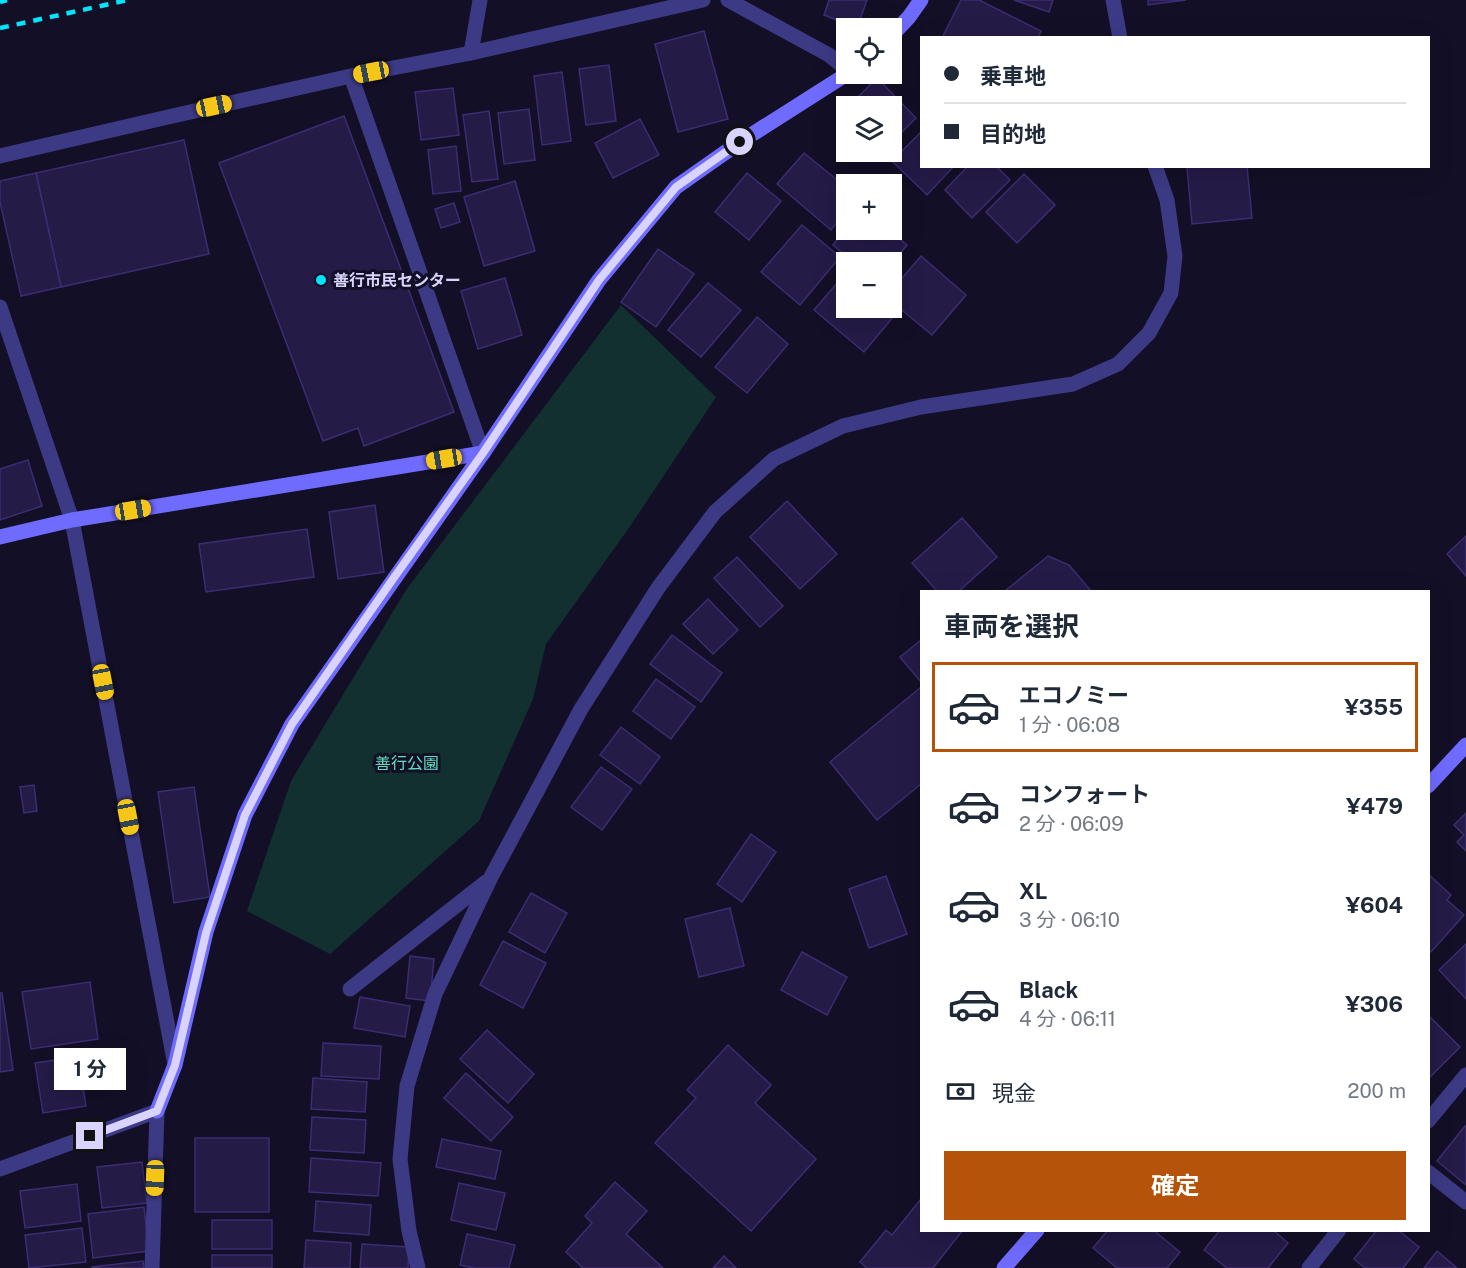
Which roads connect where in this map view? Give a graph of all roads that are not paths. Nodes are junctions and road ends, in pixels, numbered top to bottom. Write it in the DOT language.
graph roads {
  1 [pos="480,0"];
  2 [pos="703,0"];
  3 [pos="728,0"];
  4 [pos="921,0"];
  5 [pos="1113,0"];
  6 [pos="902,24"];
  7 [pos="1120,36"];
  8 [pos="471,53"];
  9 [pos="836,61"];
  10 [pos="351,76"];
  11 [pos="836,78"];
  12 [pos="0,156"];
  13 [pos="1156,168"];
  14 [pos="0,307"];
  15 [pos="483,453"];
  16 [pos="72,520"];
  17 [pos="0,537"];
  18 [pos="1466,745"];
  19 [pos="1430,784"];
  20 [pos="491,878"];
  21 [pos="350,989"];
  22 [pos="175,1065"];
  23 [pos="1466,1075"];
  24 [pos="157,1111"];
  25 [pos="1430,1119"];
  26 [pos="0,1169"];
  27 [pos="1430,1174"];
  28 [pos="1466,1202"];
  29 [pos="1035,1232"];
  30 [pos="1337,1232"];
  31 [pos="152,1268"];
  32 [pos="418,1268"];
  33 [pos="1004,1268"];
  34 [pos="1309,1268"];
  1 -- 8 [label="street"];
  2 -- 8 [label="street"];
  3 -- 9 [label="street"];
  4 -- 6 [label="street"];
  5 -- 7 [label="street"];
  8 -- 10 [label="street"];
  10 -- 12 [label="street"];
  10 -- 15 [label="street"];
  11 -- 15 [label="street"];
  13 -- 20 [label="street"];
  14 -- 16 [label="street"];
  15 -- 16 [label="street"];
  15 -- 22 [label="street"];
  16 -- 17 [label="street"];
  16 -- 22 [label="street"];
  18 -- 19 [label="street"];
  20 -- 21 [label="street"];
  20 -- 32 [label="street"];
  22 -- 24 [label="street"];
  23 -- 25 [label="street"];
  24 -- 26 [label="street"];
  24 -- 31 [label="street"];
  27 -- 28 [label="street"];
  29 -- 33 [label="street"];
  30 -- 34 [label="street"];
}
